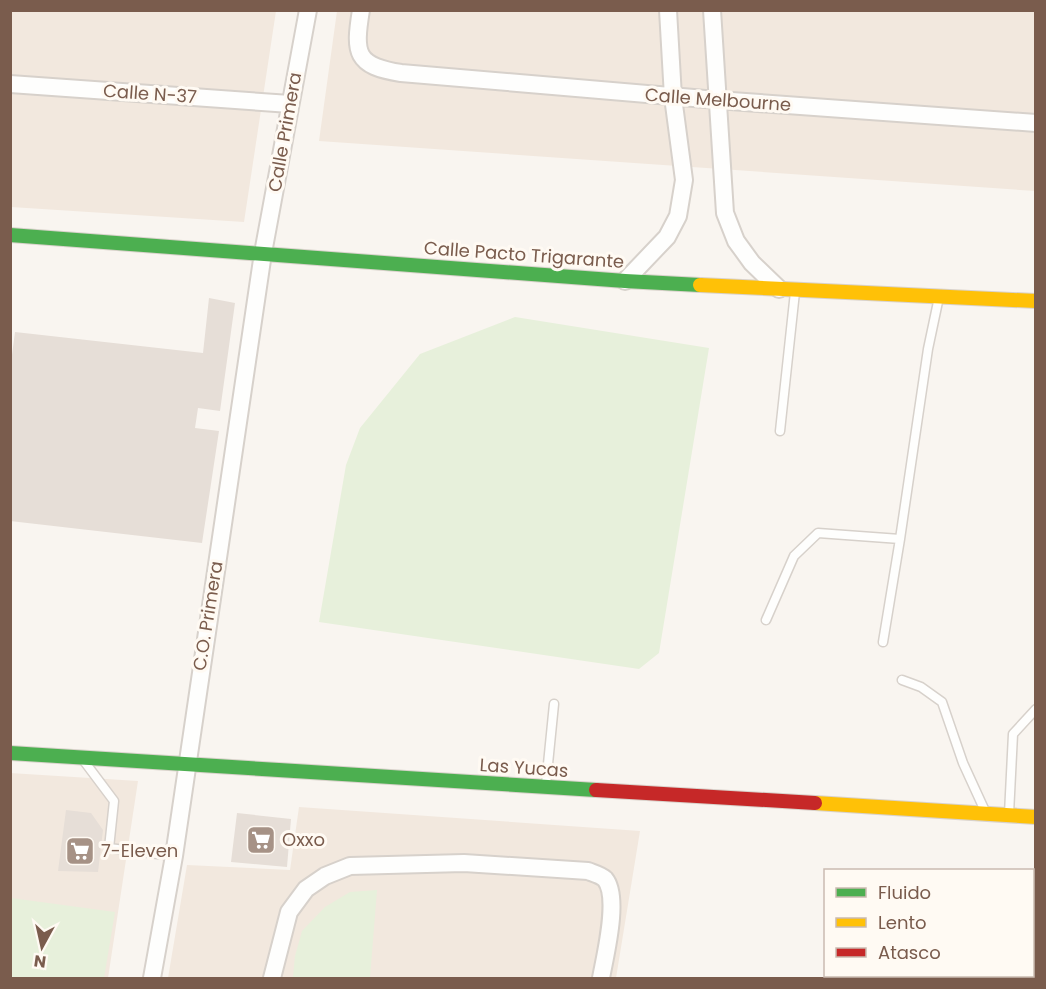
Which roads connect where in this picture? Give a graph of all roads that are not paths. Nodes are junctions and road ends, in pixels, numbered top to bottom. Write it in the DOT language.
graph roads {
  1 [pos="308,10"];
  2 [pos="361,10"];
  3 [pos="668,10"];
  4 [pos="712,10"];
  5 [pos="10,84"];
  6 [pos="673,97"];
  7 [pos="717,100"];
  8 [pos="290,104"];
  9 [pos="1035,123"];
  10 [pos="10,236"];
  11 [pos="263,253"];
  12 [pos="625,280"];
  13 [pos="787,290"];
  14 [pos="939,297"];
  15 [pos="1035,301"];
  16 [pos="780,431"];
  17 [pos="900,539"];
  18 [pos="766,620"];
  19 [pos="883,642"];
  20 [pos="902,680"];
  21 [pos="554,704"];
  22 [pos="1035,709"];
  23 [pos="10,753"];
  24 [pos="82,758"];
  25 [pos="186,765"];
  26 [pos="546,787"];
  27 [pos="987,814"];
  28 [pos="1009,815"];
  29 [pos="1035,817"];
  30 [pos="174,856"];
  31 [pos="152,978"];
  32 [pos="272,978"];
  33 [pos="601,978"];
  1 -- 8 [label="street, Calle Primera"];
  2 -- 6 [label="street, Calle Melbourne"];
  3 -- 6 [label="street"];
  4 -- 7 [label="street"];
  5 -- 8 [label="street, Calle N-37"];
  6 -- 7 [label="street, Calle Melbourne"];
  6 -- 12 [label="street"];
  7 -- 9 [label="street, Calle Melbourne"];
  7 -- 13 [label="street"];
  8 -- 11 [label="street, Calle Primera"];
  10 -- 11 [label="street, Calle Pacto Trigarante"];
  11 -- 12 [label="street, Calle Pacto Trigarante"];
  11 -- 25 [label="street, C.O. Primera"];
  12 -- 13 [label="street, Calle Pacto Trigarante"];
  13 -- 14 [label="street, Calle Pacto Trigarante"];
  13 -- 16 [label="lane"];
  14 -- 15 [label="street, Calle Pacto Trigarante"];
  14 -- 17 [label="lane"];
  17 -- 18 [label="lane"];
  17 -- 19 [label="lane"];
  20 -- 27 [label="lane"];
  21 -- 26 [label="lane"];
  22 -- 28 [label="lane"];
  23 -- 24 [label="street, Las Yucas"];
  24 -- 25 [label="street, Las Yucas"];
  24 -- 30 [label="lane"];
  25 -- 26 [label="street, Las Yucas"];
  25 -- 30 [label="street, C.O. Primera"];
  26 -- 27 [label="street, Las Yucas"];
  27 -- 28 [label="street, Las Yucas"];
  28 -- 29 [label="street, Las Yucas"];
  30 -- 31 [label="street, C.O. Primera"];
  32 -- 33 [label="street"];
}
